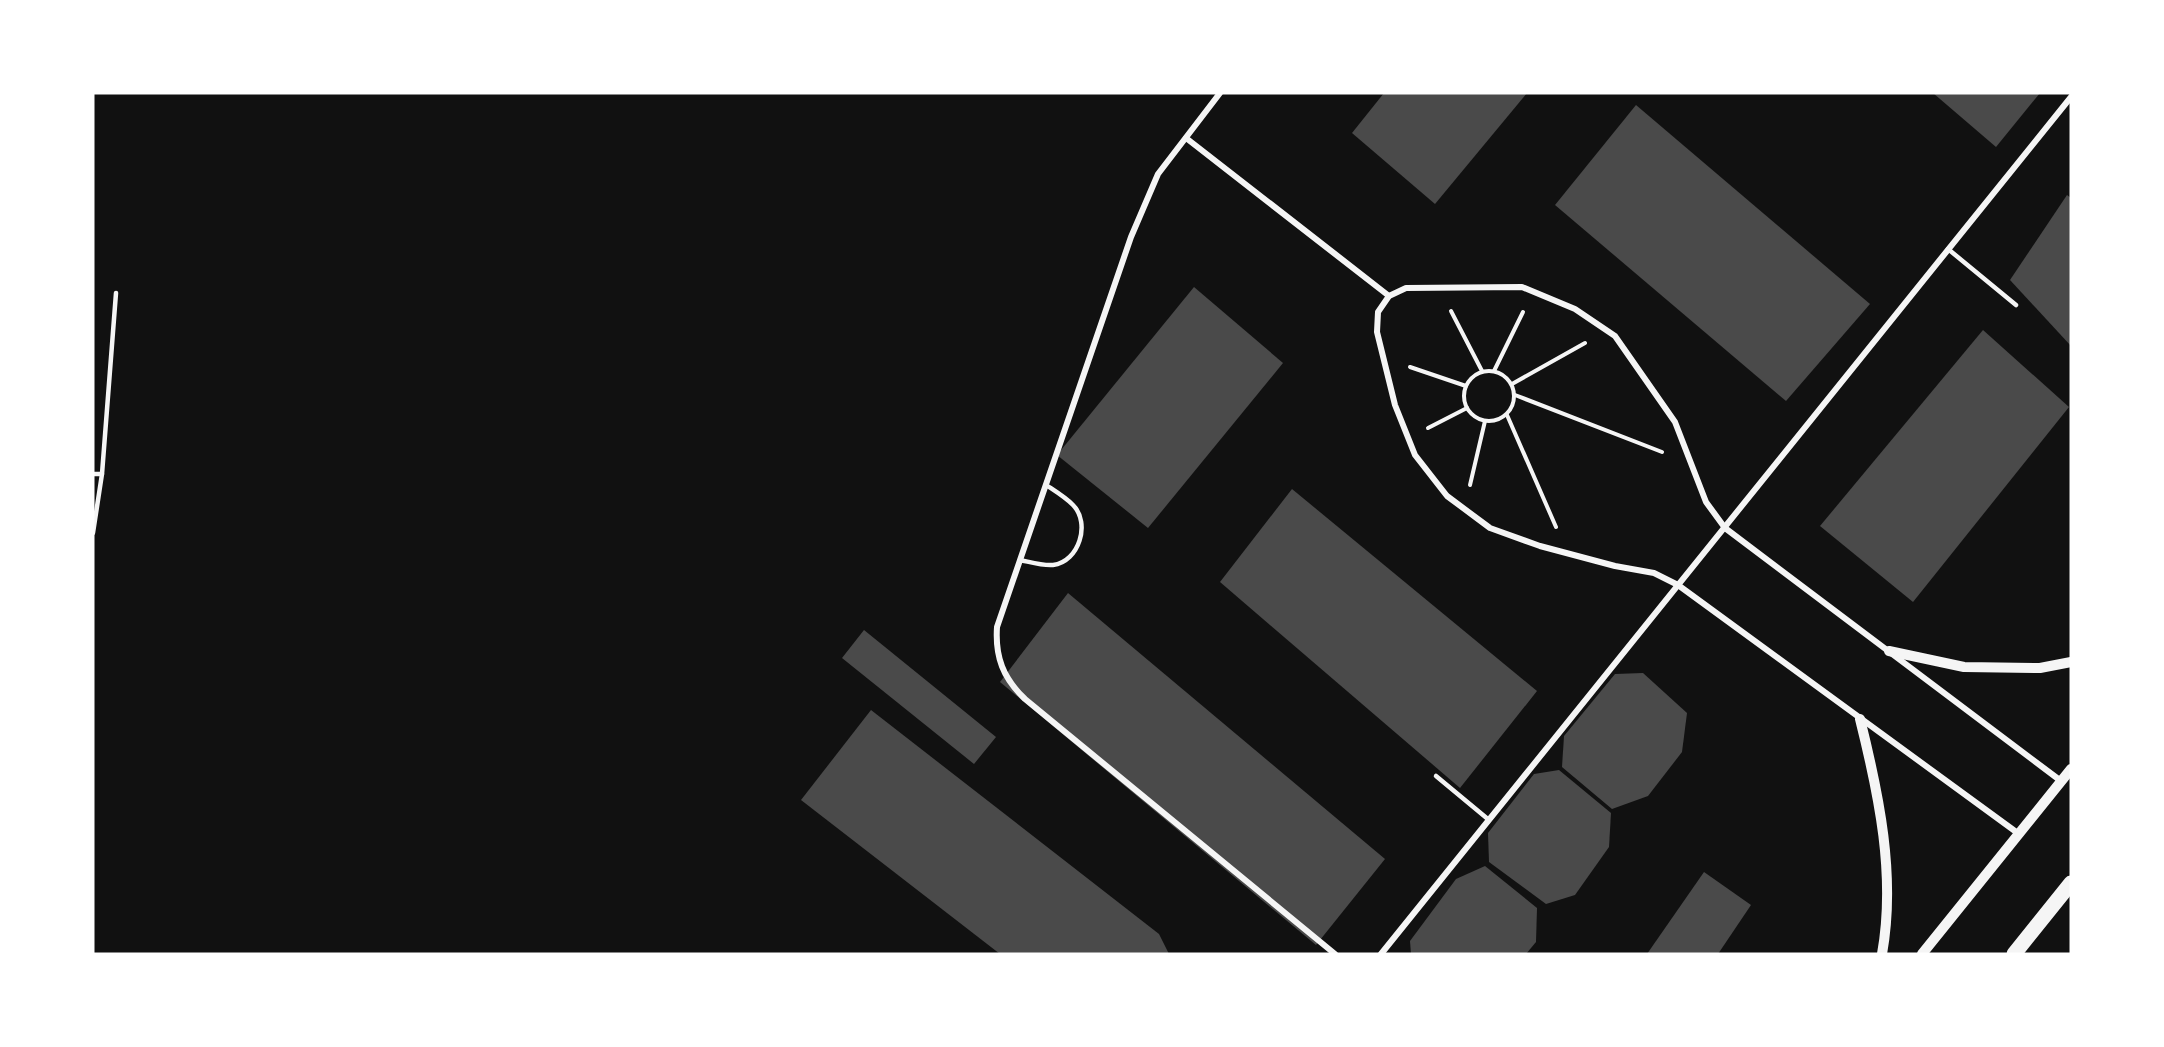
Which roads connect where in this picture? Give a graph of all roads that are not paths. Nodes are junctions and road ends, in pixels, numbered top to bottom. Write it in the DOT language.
graph roads {
  1 [pos="1220,93"];
  2 [pos="2071,97"];
  3 [pos="1186,138"];
  4 [pos="1948,249"];
  5 [pos="116,293"];
  6 [pos="1389,296"];
  7 [pos="2016,305"];
  8 [pos="93,474"];
  9 [pos="102,474"];
  10 [pos="1046,485"];
  11 [pos="1725,528"];
  12 [pos="93,532"];
  13 [pos="1020,560"];
  14 [pos="1678,585"];
  15 [pos="1889,651"];
  16 [pos="2071,662"];
  17 [pos="1860,719"];
  18 [pos="2071,769"];
  19 [pos="1436,776"];
  20 [pos="2061,781"];
  21 [pos="1489,819"];
  22 [pos="2019,834"];
  23 [pos="2071,883"];
  24 [pos="1335,954"];
  25 [pos="1381,954"];
  26 [pos="1882,954"];
  27 [pos="1922,954"];
  28 [pos="2014,954"];
  1 -- 3 [label="street"];
  2 -- 4 [label="street"];
  3 -- 6 [label="street"];
  3 -- 10 [label="street"];
  4 -- 7 [label="lane"];
  4 -- 11 [label="street"];
  5 -- 9 [label="lane"];
  6 -- 11 [label="street"];
  6 -- 14 [label="street"];
  8 -- 9 [label="lane"];
  9 -- 12 [label="lane"];
  10 -- 13 [label="street"];
  10 -- 13 [label="lane"];
  11 -- 14 [label="street"];
  11 -- 15 [label="street"];
  13 -- 24 [label="street"];
  14 -- 17 [label="street"];
  14 -- 21 [label="street"];
  15 -- 16 [label="street"];
  15 -- 20 [label="street"];
  17 -- 22 [label="street"];
  17 -- 26 [label="street"];
  18 -- 20 [label="street"];
  19 -- 21 [label="lane"];
  20 -- 22 [label="street"];
  21 -- 25 [label="street"];
  22 -- 27 [label="street"];
  23 -- 28 [label="main road"];
}
